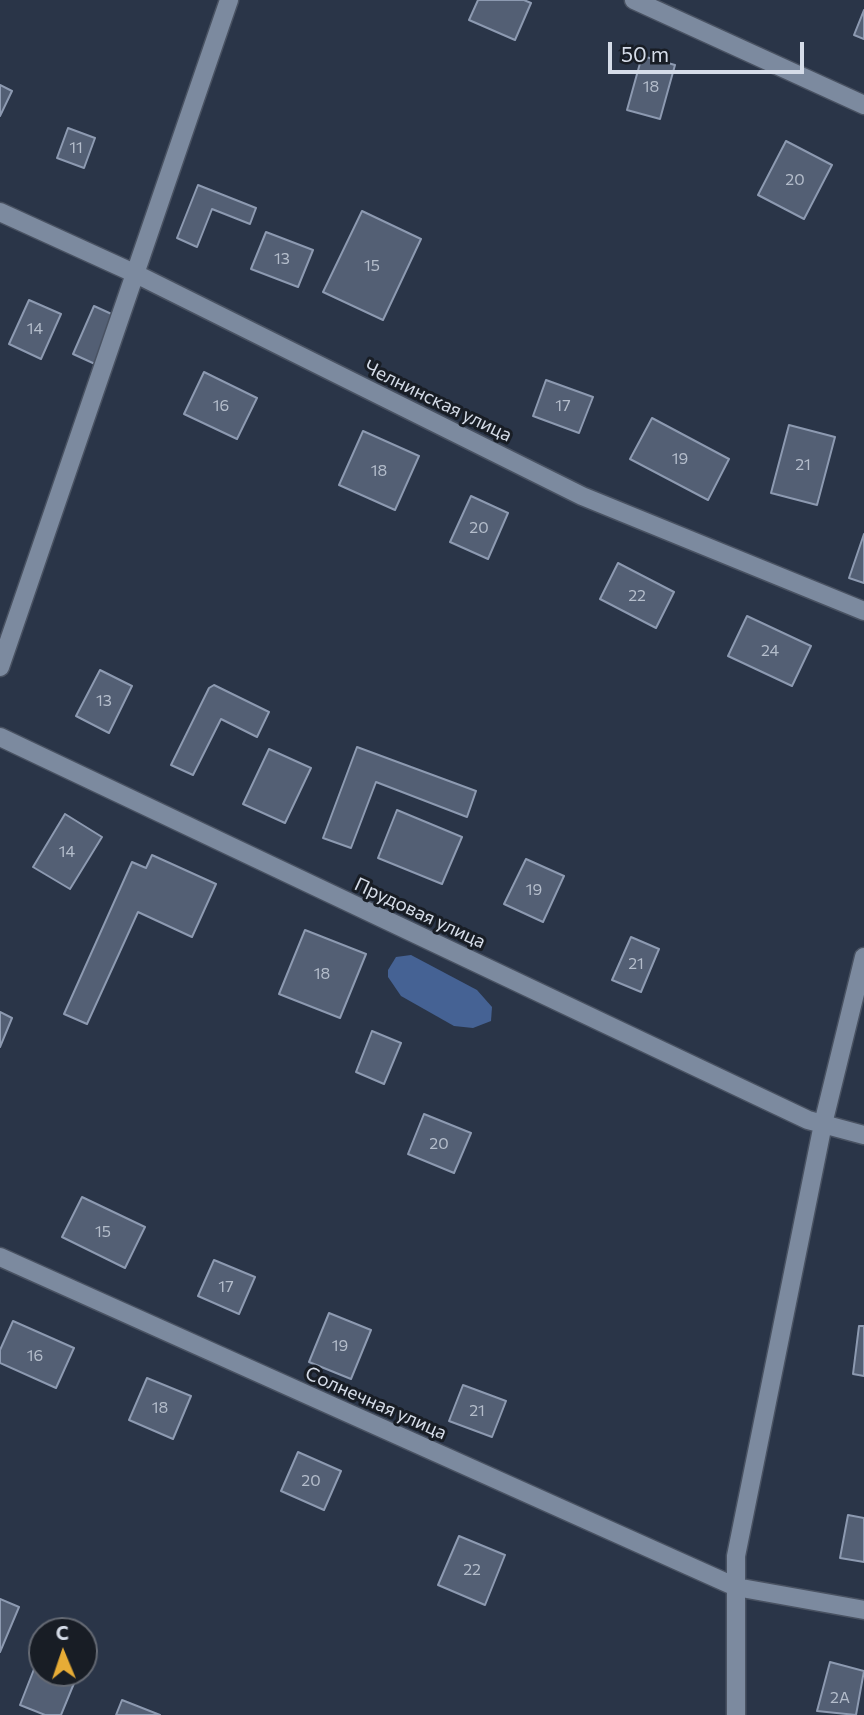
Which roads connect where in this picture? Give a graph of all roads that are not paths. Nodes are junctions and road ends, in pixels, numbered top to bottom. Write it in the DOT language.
graph roads {
  1 [pos="229,0"];
  2 [pos="634,0"];
  3 [pos="864,106"];
  4 [pos="0,212"];
  5 [pos="136,274"];
  6 [pos="864,611"];
  7 [pos="0,667"];
  8 [pos="0,737"];
  9 [pos="864,957"];
  10 [pos="823,1124"];
  11 [pos="864,1135"];
  12 [pos="0,1257"];
  13 [pos="736,1587"];
  14 [pos="864,1610"];
  15 [pos="736,1715"];
  1 -- 5 [label="street"];
  2 -- 3 [label="street"];
  4 -- 5 [label="street, Челнинская улица"];
  5 -- 6 [label="street, Челнинская улица"];
  5 -- 7 [label="street"];
  8 -- 10 [label="street, Прудовая улица"];
  9 -- 10 [label="street"];
  10 -- 11 [label="street, Прудовая улица"];
  10 -- 13 [label="street"];
  12 -- 13 [label="street, Солнечная улица"];
  13 -- 14 [label="street, Солнечная улица"];
  13 -- 15 [label="street"];
}
